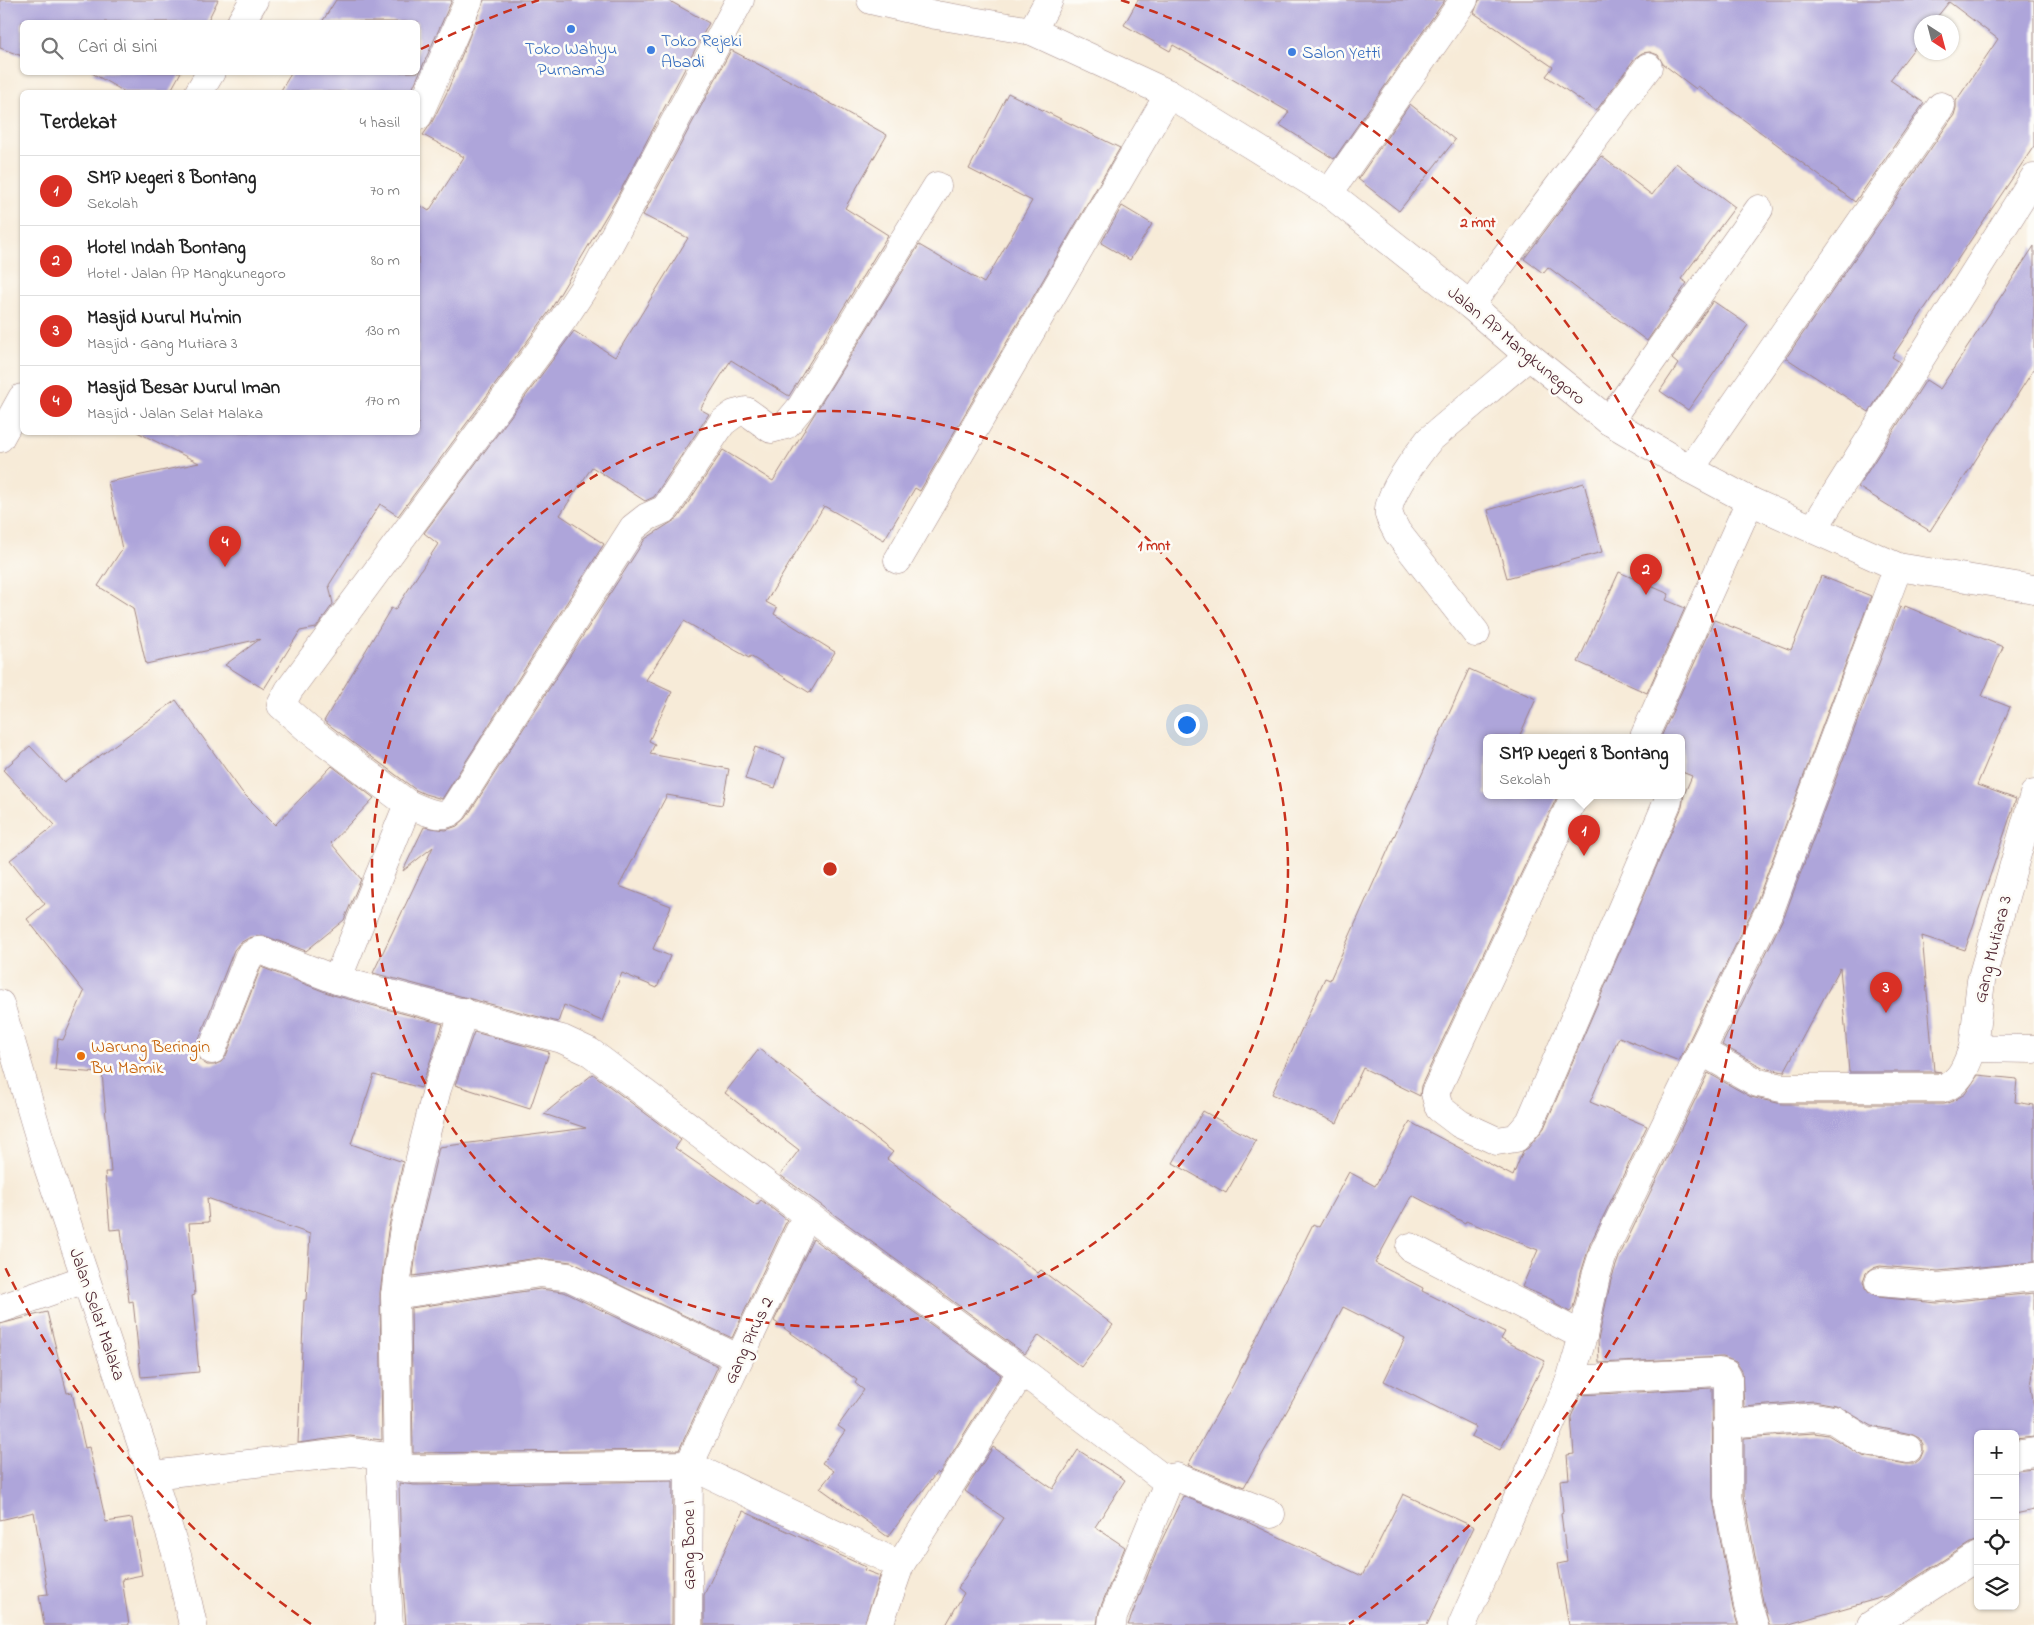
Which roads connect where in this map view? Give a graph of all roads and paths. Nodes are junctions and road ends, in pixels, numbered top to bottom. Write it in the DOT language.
graph roads {
  1 [pos="254,0"];
  2 [pos="469,0"];
  3 [pos="740,0"];
  4 [pos="871,0"];
  5 [pos="1049,0"];
  6 [pos="1464,0"];
  7 [pos="242,20"];
  8 [pos="1032,31"];
  9 [pos="1648,67"];
  10 [pos="209,75"];
  11 [pos="200,90"];
  12 [pos="1169,94"];
  13 [pos="1941,106"];
  14 [pos="420,111"];
  15 [pos="2034,178"];
  16 [pos="937,186"];
  17 [pos="1328,193"];
  18 [pos="1759,209"];
  19 [pos="1470,305"];
  20 [pos="1529,356"];
  21 [pos="20,402"];
  22 [pos="1609,421"];
  23 [pos="0,438"];
  24 [pos="1690,469"];
  25 [pos="1750,501"];
  26 [pos="1814,528"];
  27 [pos="898,560"];
  28 [pos="1898,567"];
  29 [pos="2034,590"];
  30 [pos="1476,633"];
  31 [pos="1645,734"];
  32 [pos="2034,794"];
  33 [pos="1573,799"];
  34 [pos="1668,799"];
  35 [pos="408,804"];
  36 [pos="337,980"];
  37 [pos="0,1004"];
  38 [pos="464,1012"];
  39 [pos="1974,1048"];
  40 [pos="2034,1049"];
  41 [pos="212,1050"];
  42 [pos="1701,1051"];
  43 [pos="807,1215"];
  44 [pos="1410,1247"];
  45 [pos="2034,1277"];
  46 [pos="85,1279"];
  47 [pos="1879,1282"];
  48 [pos="396,1295"];
  49 [pos="0,1309"];
  50 [pos="1583,1336"];
  51 [pos="738,1358"];
  52 [pos="1022,1371"];
  53 [pos="1570,1380"];
  54 [pos="1727,1424"];
  55 [pos="1908,1449"];
  56 [pos="2034,1452"];
  57 [pos="2019,1455"];
  58 [pos="389,1461"];
  59 [pos="689,1465"];
  60 [pos="152,1475"];
  61 [pos="1164,1479"];
  62 [pos="1271,1514"];
  63 [pos="1974,1559"];
  64 [pos="900,1565"];
  65 [pos="193,1625"];
  66 [pos="389,1625"];
  67 [pos="688,1625"];
  68 [pos="879,1625"];
  69 [pos="1112,1625"];
  70 [pos="1462,1625"];
  71 [pos="1754,1625"];
  72 [pos="1871,1625"];
  1 -- 7 [label="street"];
  2 -- 14 [label="street"];
  3 -- 35 [label="street"];
  4 -- 8 [label="street, Jalan AP Mangkunegoro"];
  5 -- 8 [label="street"];
  6 -- 17 [label="street"];
  8 -- 12 [label="street, Jalan AP Mangkunegoro"];
  9 -- 19 [label="street"];
  10 -- 11 [label="street"];
  12 -- 17 [label="street, Jalan AP Mangkunegoro"];
  12 -- 27 [label="street"];
  13 -- 24 [label="street"];
  15 -- 26 [label="street"];
  16 -- 35 [label="street"];
  17 -- 19 [label="street, Jalan AP Mangkunegoro"];
  18 -- 22 [label="street"];
  19 -- 20 [label="street, Jalan AP Mangkunegoro"];
  20 -- 22 [label="street, Jalan AP Mangkunegoro"];
  20 -- 30 [label="street"];
  21 -- 23 [label="street"];
  22 -- 24 [label="street, Jalan AP Mangkunegoro"];
  24 -- 25 [label="street, Jalan AP Mangkunegoro"];
  25 -- 26 [label="street, Jalan AP Mangkunegoro"];
  25 -- 31 [label="street"];
  26 -- 28 [label="street, Jalan AP Mangkunegoro"];
  28 -- 29 [label="street, Jalan AP Mangkunegoro"];
  28 -- 42 [label="street"];
  32 -- 39 [label="street, Gang Mutiara 3"];
  33 -- 34 [label="street"];
  35 -- 36 [label="street"];
  36 -- 38 [label="street"];
  36 -- 41 [label="street"];
  37 -- 46 [label="street, Jalan Selat Malaka"];
  38 -- 43 [label="street"];
  38 -- 48 [label="street"];
  39 -- 40 [label="street"];
  39 -- 42 [label="street, Gang Mutiara 3"];
  42 -- 50 [label="street"];
  43 -- 51 [label="street, Gang Pirus 2"];
  43 -- 52 [label="street"];
  44 -- 50 [label="street"];
  45 -- 47 [label="street"];
  46 -- 49 [label="street"];
  46 -- 60 [label="street, Jalan Selat Malaka"];
  48 -- 51 [label="street"];
  48 -- 58 [label="street"];
  50 -- 53 [label="street"];
  51 -- 59 [label="street, Gang Pirus 2"];
  52 -- 61 [label="street"];
  52 -- 64 [label="street"];
  53 -- 54 [label="street"];
  53 -- 70 [label="street"];
  54 -- 55 [label="street"];
  54 -- 71 [label="street"];
  56 -- 57 [label="street"];
  58 -- 59 [label="street"];
  58 -- 60 [label="street"];
  58 -- 66 [label="street"];
  59 -- 64 [label="street"];
  59 -- 67 [label="street, Gang Bone I"];
  60 -- 65 [label="street, Jalan Selat Malaka"];
  61 -- 62 [label="street"];
  61 -- 69 [label="street"];
  63 -- 72 [label="street"];
  64 -- 68 [label="street"];
}
